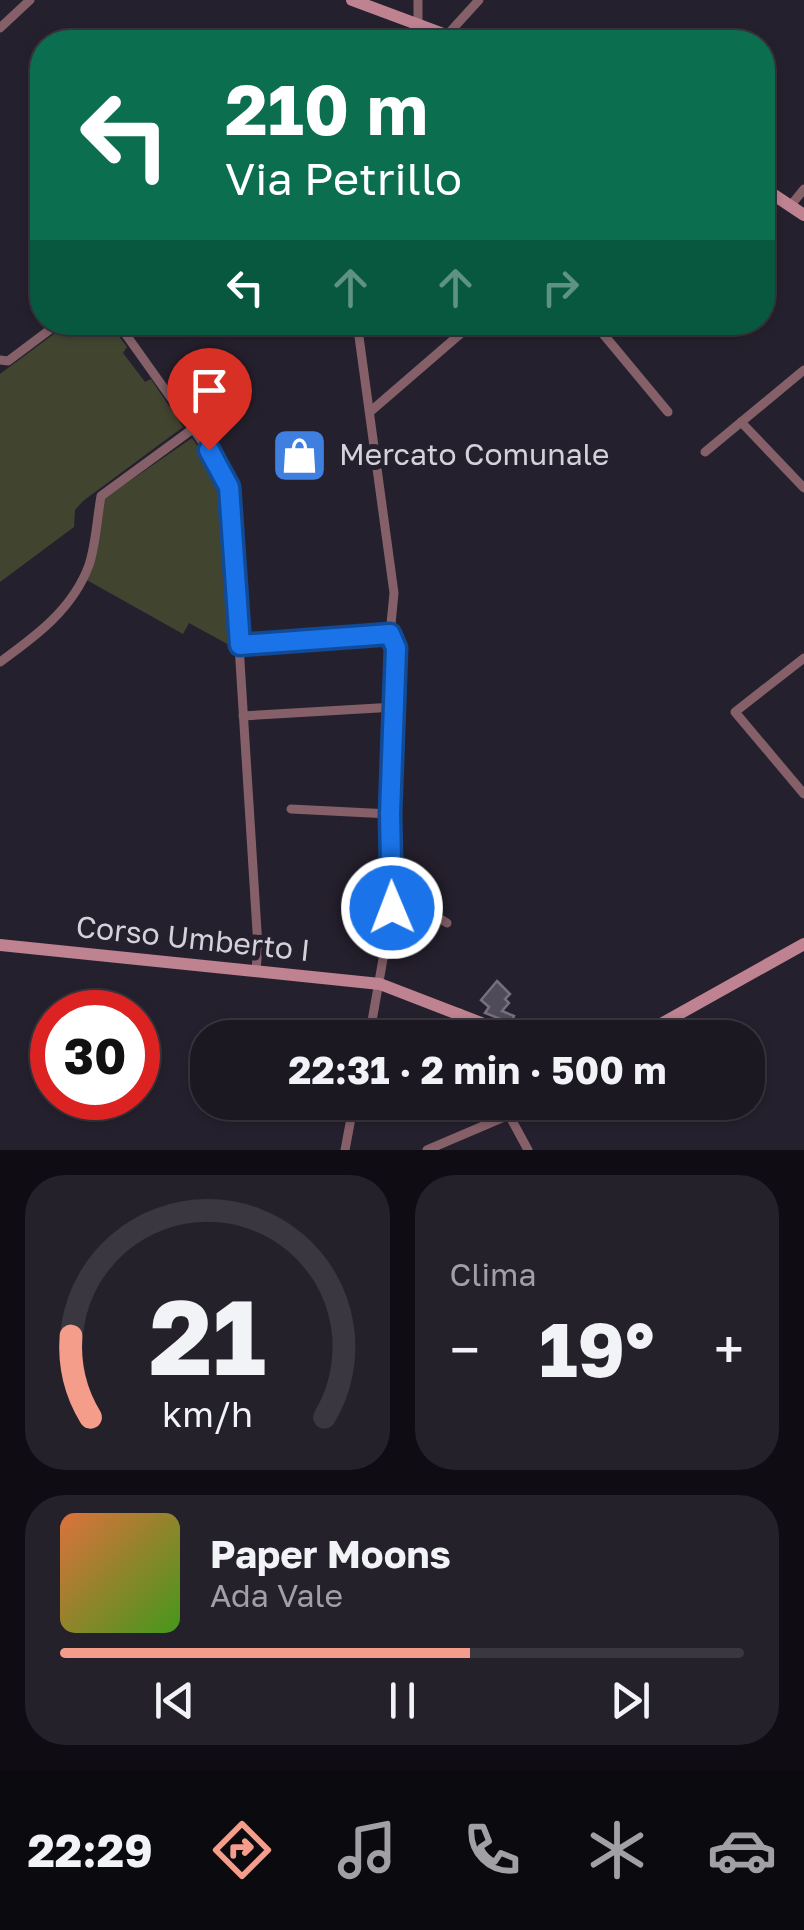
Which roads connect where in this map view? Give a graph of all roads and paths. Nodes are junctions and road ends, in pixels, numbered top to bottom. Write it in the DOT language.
graph roads {
  1 [pos="30,0"];
  2 [pos="352,0"];
  3 [pos="418,0"];
  4 [pos="480,0"];
  5 [pos="418,23"];
  6 [pos="0,28"];
  7 [pos="413,30"];
  8 [pos="437,30"];
  9 [pos="452,30"];
  10 [pos="804,189"];
  11 [pos="775,195"];
  12 [pos="791,205"];
  13 [pos="804,215"];
  14 [pos="42,335"];
  15 [pos="126,335"];
  16 [pos="359,335"];
  17 [pos="459,335"];
  18 [pos="604,335"];
  19 [pos="0,360"];
  20 [pos="804,370"];
  21 [pos="371,411"];
  22 [pos="668,412"];
  23 [pos="741,422"];
  24 [pos="194,428"];
  25 [pos="705,452"];
  26 [pos="804,488"];
  27 [pos="390,634"];
  28 [pos="240,645"];
  29 [pos="804,658"];
  30 [pos="0,662"];
  31 [pos="395,708"];
  32 [pos="243,716"];
  33 [pos="804,794"];
  34 [pos="291,809"];
  35 [pos="390,814"];
  36 [pos="447,923"];
  37 [pos="390,926"];
  38 [pos="804,944"];
  39 [pos="0,945"];
  40 [pos="256,970"];
  41 [pos="380,984"];
  42 [pos="460,1013"];
  43 [pos="372,1020"];
  44 [pos="458,1020"];
  45 [pos="477,1020"];
  46 [pos="668,1020"];
  47 [pos="351,1120"];
  48 [pos="497,1120"];
  49 [pos="512,1120"];
  50 [pos="345,1150"];
  51 [pos="427,1150"];
  52 [pos="528,1150"];
  1 -- 6 [label="street"];
  2 -- 5 [label="main road"];
  3 -- 5 [label="street"];
  4 -- 9 [label="street"];
  5 -- 7 [label="street"];
  5 -- 8 [label="main road"];
  10 -- 12 [label="street"];
  11 -- 12 [label="main road"];
  12 -- 13 [label="main road"];
  14 -- 19 [label="street"];
  15 -- 24 [label="street"];
  16 -- 21 [label="street"];
  17 -- 21 [label="street"];
  18 -- 22 [label="street"];
  20 -- 23 [label="street"];
  21 -- 27 [label="street"];
  23 -- 25 [label="street"];
  23 -- 26 [label="street"];
  24 -- 28 [label="street"];
  24 -- 30 [label="street"];
  27 -- 28 [label="street"];
  27 -- 31 [label="street"];
  28 -- 32 [label="street"];
  29 -- 33 [label="street"];
  31 -- 32 [label="street"];
  31 -- 35 [label="street"];
  32 -- 40 [label="street"];
  34 -- 35 [label="street"];
  35 -- 37 [label="street"];
  36 -- 37 [label="street"];
  37 -- 41 [label="street"];
  38 -- 46 [label="main road"];
  39 -- 40 [label="main road, Corso Umberto I"];
  40 -- 41 [label="main road, Corso Umberto I"];
  41 -- 42 [label="main road, Corso Umberto I"];
  41 -- 43 [label="street"];
  42 -- 44 [label="street"];
  42 -- 45 [label="main road, Corso Umberto I"];
  47 -- 50 [label="street"];
  48 -- 51 [label="street"];
  49 -- 52 [label="street"];
}
